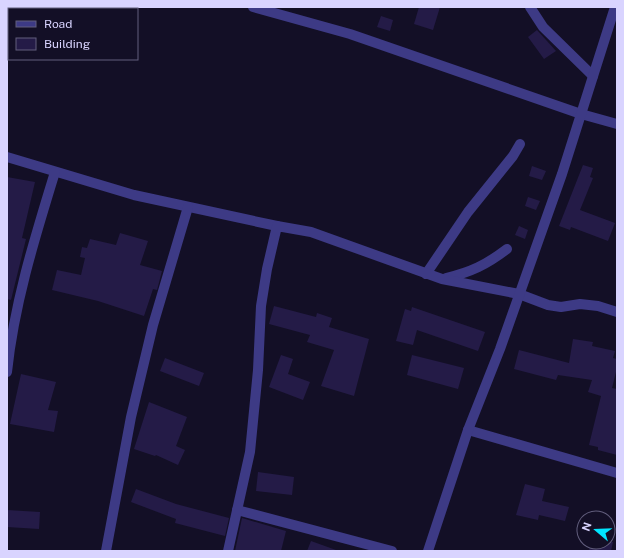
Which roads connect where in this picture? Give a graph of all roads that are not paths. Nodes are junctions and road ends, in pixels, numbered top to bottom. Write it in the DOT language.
graph roads {
  1 [pos="253,7"];
  2 [pos="530,7"];
  3 [pos="615,7"];
  4 [pos="593,76"];
  5 [pos="581,114"];
  6 [pos="617,124"];
  7 [pos="520,144"];
  8 [pos="7,157"];
  9 [pos="55,172"];
  10 [pos="188,207"];
  11 [pos="277,226"];
  12 [pos="507,249"];
  13 [pos="426,274"];
  14 [pos="442,279"];
  15 [pos="519,294"];
  16 [pos="617,312"];
  17 [pos="7,372"];
  18 [pos="468,430"];
  19 [pos="617,472"];
  20 [pos="238,510"];
  21 [pos="106,551"];
  22 [pos="228,551"];
  23 [pos="392,551"];
  24 [pos="428,551"];
  1 -- 5 [label="street"];
  2 -- 4 [label="street"];
  3 -- 4 [label="street"];
  4 -- 5 [label="street"];
  5 -- 6 [label="street"];
  5 -- 15 [label="street"];
  7 -- 13 [label="street"];
  8 -- 9 [label="street"];
  9 -- 10 [label="street"];
  9 -- 17 [label="street"];
  10 -- 11 [label="street"];
  10 -- 21 [label="street"];
  11 -- 13 [label="street"];
  11 -- 20 [label="street"];
  12 -- 14 [label="street"];
  13 -- 14 [label="street"];
  14 -- 15 [label="street"];
  15 -- 16 [label="street"];
  15 -- 18 [label="street"];
  18 -- 19 [label="street"];
  18 -- 24 [label="street"];
  20 -- 22 [label="street"];
  20 -- 23 [label="street"];
}
